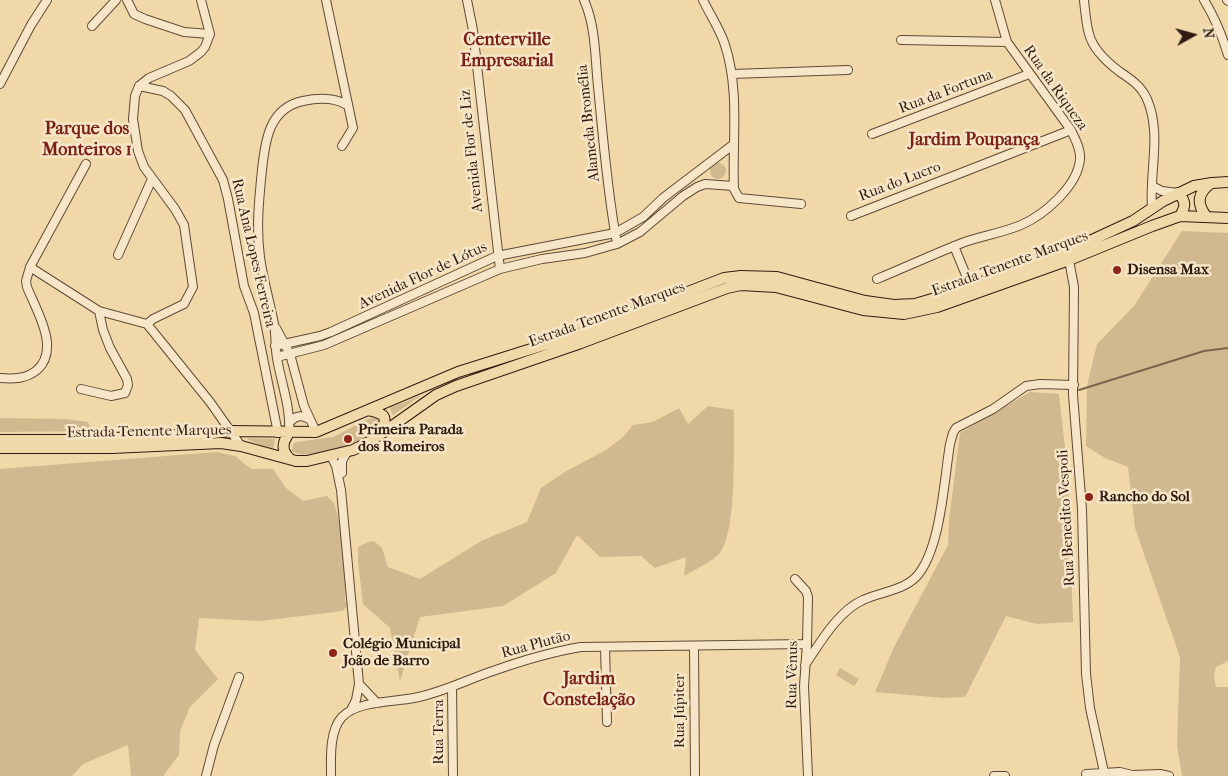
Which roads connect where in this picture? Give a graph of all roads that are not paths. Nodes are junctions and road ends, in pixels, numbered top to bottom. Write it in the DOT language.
graph roads {
  1 [pos="47,0"];
  2 [pos="116,0"];
  3 [pos="127,0"];
  4 [pos="201,0"];
  5 [pos="326,0"];
  6 [pos="467,0"];
  7 [pos="703,0"];
  8 [pos="995,0"];
  9 [pos="1084,0"];
  10 [pos="1204,0"];
  11 [pos="587,2"];
  12 [pos="92,26"];
  13 [pos="210,34"];
  14 [pos="901,40"];
  15 [pos="1007,42"];
  16 [pos="1228,55"];
  17 [pos="848,70"];
  18 [pos="732,74"];
  19 [pos="1029,74"];
  20 [pos="1,79"];
  21 [pos="139,86"];
  22 [pos="348,105"];
  23 [pos="1071,130"];
  24 [pos="872,134"];
  25 [pos="734,144"];
  26 [pos="342,146"];
  27 [pos="86,164"];
  28 [pos="152,179"];
  29 [pos="1212,182"];
  30 [pos="1228,182"];
  31 [pos="734,186"];
  32 [pos="1152,186"];
  33 [pos="1178,193"];
  34 [pos="801,204"];
  35 [pos="1152,209"];
  36 [pos="851,216"];
  37 [pos="1180,216"];
  38 [pos="1206,216"];
  39 [pos="1228,218"];
  40 [pos="1164,222"];
  41 [pos="615,234"];
  42 [pos="617,244"];
  43 [pos="954,246"];
  44 [pos="118,254"];
  45 [pos="497,256"];
  46 [pos="1069,260"];
  47 [pos="30,267"];
  48 [pos="500,269"];
  49 [pos="878,279"];
  50 [pos="970,285"];
  51 [pos="99,311"];
  52 [pos="147,324"];
  53 [pos="275,326"];
  54 [pos="285,344"];
  55 [pos="275,346"];
  56 [pos="290,354"];
  57 [pos="277,357"];
  58 [pos="0,378"];
  59 [pos="1074,384"];
  60 [pos="80,389"];
  61 [pos="368,410"];
  62 [pos="310,419"];
  63 [pos="290,422"];
  64 [pos="230,432"];
  65 [pos="316,432"];
  66 [pos="284,433"];
  67 [pos="379,435"];
  68 [pos="0,440"];
  69 [pos="241,446"];
  70 [pos="0,448"];
  71 [pos="347,452"];
  72 [pos="330,456"];
  73 [pos="290,459"];
  74 [pos="341,490"];
  75 [pos="795,579"];
  76 [pos="807,644"];
  77 [pos="694,646"];
  78 [pos="605,647"];
  79 [pos="806,665"];
  80 [pos="239,677"];
  81 [pos="359,684"];
  82 [pos="452,687"];
  83 [pos="377,703"];
  84 [pos="352,708"];
  85 [pos="607,722"];
  86 [pos="1104,772"];
  87 [pos="1086,774"];
  88 [pos="206,776"];
  89 [pos="331,776"];
  90 [pos="453,776"];
  91 [pos="694,776"];
  92 [pos="808,776"];
  93 [pos="994,776"];
  94 [pos="1005,776"];
  95 [pos="1169,776"];
  1 -- 20 [label="street"];
  2 -- 12 [label="street"];
  3 -- 13 [label="street"];
  4 -- 13 [label="street"];
  5 -- 22 [label="street"];
  6 -- 45 [label="street, Avenida Flor de Liz"];
  7 -- 18 [label="street"];
  8 -- 15 [label="street, Rua da Riqueza"];
  9 -- 32 [label="street"];
  10 -- 16 [label="street"];
  11 -- 41 [label="street, Alameda Bromélia"];
  13 -- 21 [label="street"];
  14 -- 15 [label="street"];
  15 -- 19 [label="street, Rua da Riqueza"];
  17 -- 18 [label="street"];
  18 -- 25 [label="street"];
  19 -- 23 [label="street, Rua da Riqueza"];
  19 -- 24 [label="street, Rua da Fortuna"];
  21 -- 28 [label="street"];
  21 -- 66 [label="street, Rua Ana Lopes Ferreira"];
  22 -- 26 [label="street"];
  22 -- 53 [label="street"];
  23 -- 36 [label="street, Rua do Lucro"];
  23 -- 43 [label="street, Rua da Riqueza"];
  25 -- 31 [label="street"];
  25 -- 41 [label="street, Avenida Flor de Lótus"];
  27 -- 47 [label="street"];
  28 -- 44 [label="street"];
  28 -- 52 [label="street"];
  29 -- 30 [label="main road, Estrada Tenente Marques"];
  29 -- 33 [label="main road, Estrada Tenente Marques"];
  29 -- 38 [label="main road"];
  31 -- 34 [label="street"];
  31 -- 42 [label="street, Avenida Flor de Lótus"];
  32 -- 33 [label="street"];
  32 -- 35 [label="street"];
  33 -- 35 [label="main road, Estrada Tenente Marques"];
  33 -- 37 [label="main road"];
  35 -- 40 [label="main road"];
  35 -- 50 [label="main road, Estrada Tenente Marques"];
  37 -- 38 [label="main road, Estrada Tenente Marques"];
  37 -- 40 [label="main road, Estrada Tenente Marques"];
  38 -- 39 [label="main road, Estrada Tenente Marques"];
  40 -- 46 [label="main road, Estrada Tenente Marques"];
  41 -- 42 [label="street, Alameda Bromélia"];
  41 -- 45 [label="street, Avenida Flor de Lótus"];
  42 -- 48 [label="street, Avenida Flor de Lótus"];
  43 -- 49 [label="street, Rua da Riqueza"];
  43 -- 50 [label="street"];
  45 -- 48 [label="street, Avenida Flor de Liz"];
  45 -- 54 [label="street, Avenida Flor de Lótus"];
  46 -- 59 [label="street, Rua Benedito Vespoli"];
  46 -- 67 [label="main road, Estrada Tenente Marques"];
  47 -- 51 [label="street"];
  47 -- 58 [label="street"];
  48 -- 56 [label="street, Avenida Flor de Lótus"];
  50 -- 61 [label="main road, Estrada Tenente Marques"];
  51 -- 52 [label="street"];
  51 -- 60 [label="street"];
  52 -- 64 [label="street"];
  53 -- 54 [label="street"];
  53 -- 55 [label="street"];
  54 -- 55 [label="street, Avenida Flor de Lótus"];
  54 -- 56 [label="street"];
  55 -- 57 [label="street"];
  56 -- 57 [label="street, Avenida Flor de Lótus"];
  56 -- 62 [label="street"];
  57 -- 63 [label="street"];
  59 -- 79 [label="street"];
  59 -- 86 [label="street, Rua Benedito Vespoli"];
  61 -- 65 [label="main road, Estrada Tenente Marques"];
  61 -- 67 [label="main road"];
  62 -- 63 [label="street"];
  62 -- 65 [label="street"];
  63 -- 66 [label="street"];
  64 -- 66 [label="main road, Estrada Tenente Marques"];
  64 -- 68 [label="main road, Estrada Tenente Marques"];
  64 -- 69 [label="street"];
  65 -- 66 [label="main road, Estrada Tenente Marques"];
  66 -- 73 [label="main road"];
  67 -- 71 [label="main road, Estrada Tenente Marques"];
  69 -- 70 [label="main road, Estrada Tenente Marques"];
  69 -- 73 [label="main road, Estrada Tenente Marques"];
  71 -- 72 [label="main road, Estrada Tenente Marques"];
  71 -- 74 [label="street"];
  72 -- 73 [label="main road, Estrada Tenente Marques"];
  72 -- 74 [label="street"];
  74 -- 81 [label="street"];
  75 -- 76 [label="street, Rua Vênus"];
  76 -- 77 [label="street, Rua Plutão"];
  76 -- 79 [label="street, Rua Vênus"];
  77 -- 78 [label="street, Rua Plutão"];
  77 -- 91 [label="street, Rua Júpiter"];
  78 -- 82 [label="street, Rua Plutão"];
  78 -- 85 [label="street"];
  79 -- 92 [label="street, Rua Vênus"];
  80 -- 88 [label="street"];
  81 -- 83 [label="street"];
  81 -- 84 [label="street"];
  82 -- 83 [label="street, Rua Plutão"];
  82 -- 90 [label="street, Rua Terra"];
  83 -- 84 [label="street, Rua Plutão"];
  84 -- 89 [label="street"];
  86 -- 87 [label="street"];
  86 -- 95 [label="street"];
  93 -- 94 [label="street"];
}
